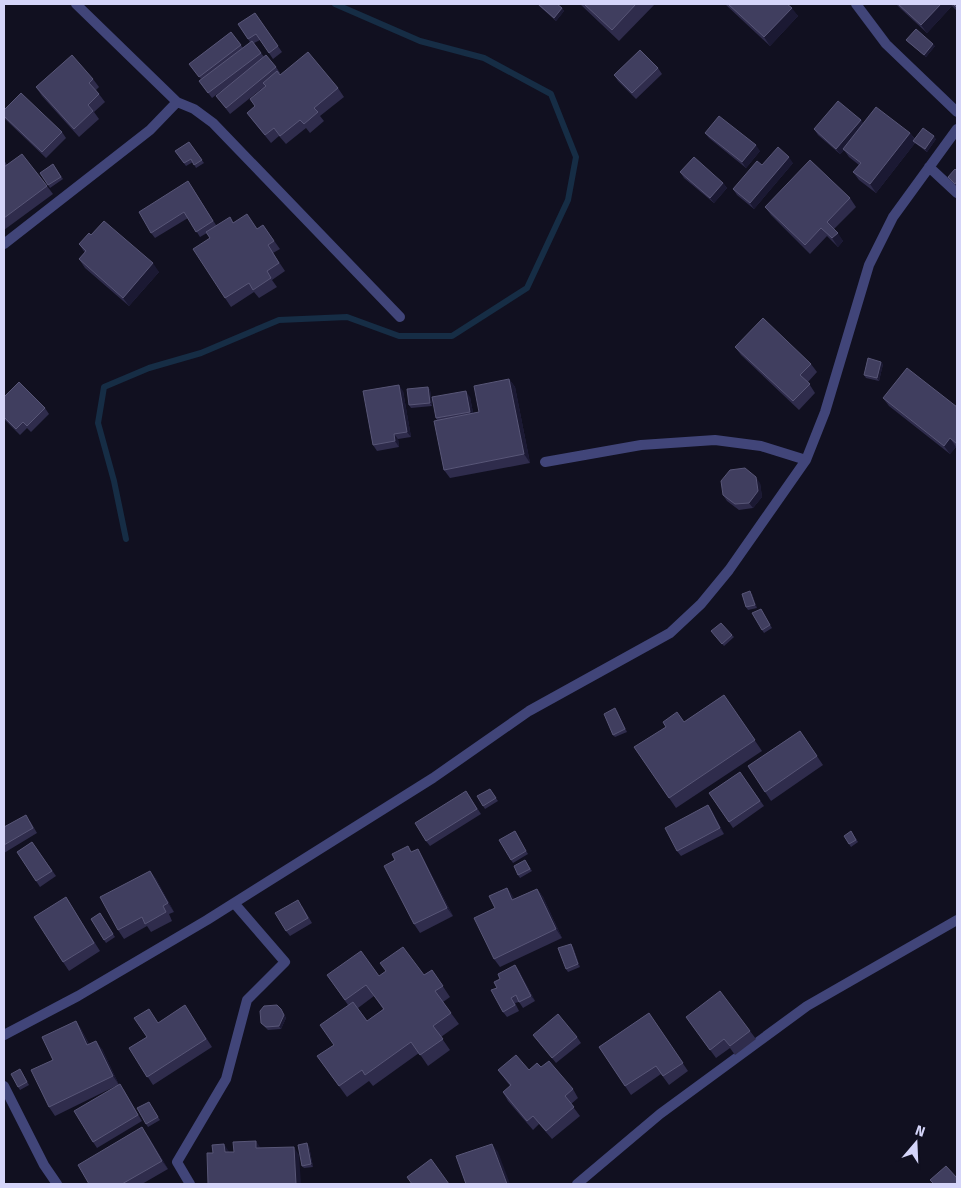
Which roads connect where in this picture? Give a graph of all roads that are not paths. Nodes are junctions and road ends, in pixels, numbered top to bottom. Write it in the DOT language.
graph roads {
  1 [pos="76,4"];
  2 [pos="856,4"];
  3 [pos="177,102"];
  4 [pos="957,112"];
  5 [pos="957,129"];
  6 [pos="928,167"];
  7 [pos="957,193"];
  8 [pos="4,244"];
  9 [pos="400,316"];
  10 [pos="806,460"];
  11 [pos="545,462"];
  12 [pos="234,903"];
  13 [pos="957,920"];
  14 [pos="4,1035"];
  15 [pos="4,1086"];
  16 [pos="57,1184"];
  17 [pos="190,1184"];
  18 [pos="577,1184"];
  1 -- 3 [label="street"];
  2 -- 4 [label="street"];
  3 -- 8 [label="street"];
  3 -- 9 [label="street"];
  5 -- 6 [label="street"];
  6 -- 7 [label="street"];
  6 -- 10 [label="street"];
  10 -- 11 [label="street"];
  10 -- 12 [label="street"];
  12 -- 14 [label="street"];
  12 -- 17 [label="street"];
  13 -- 18 [label="street"];
  15 -- 16 [label="street"];
}
